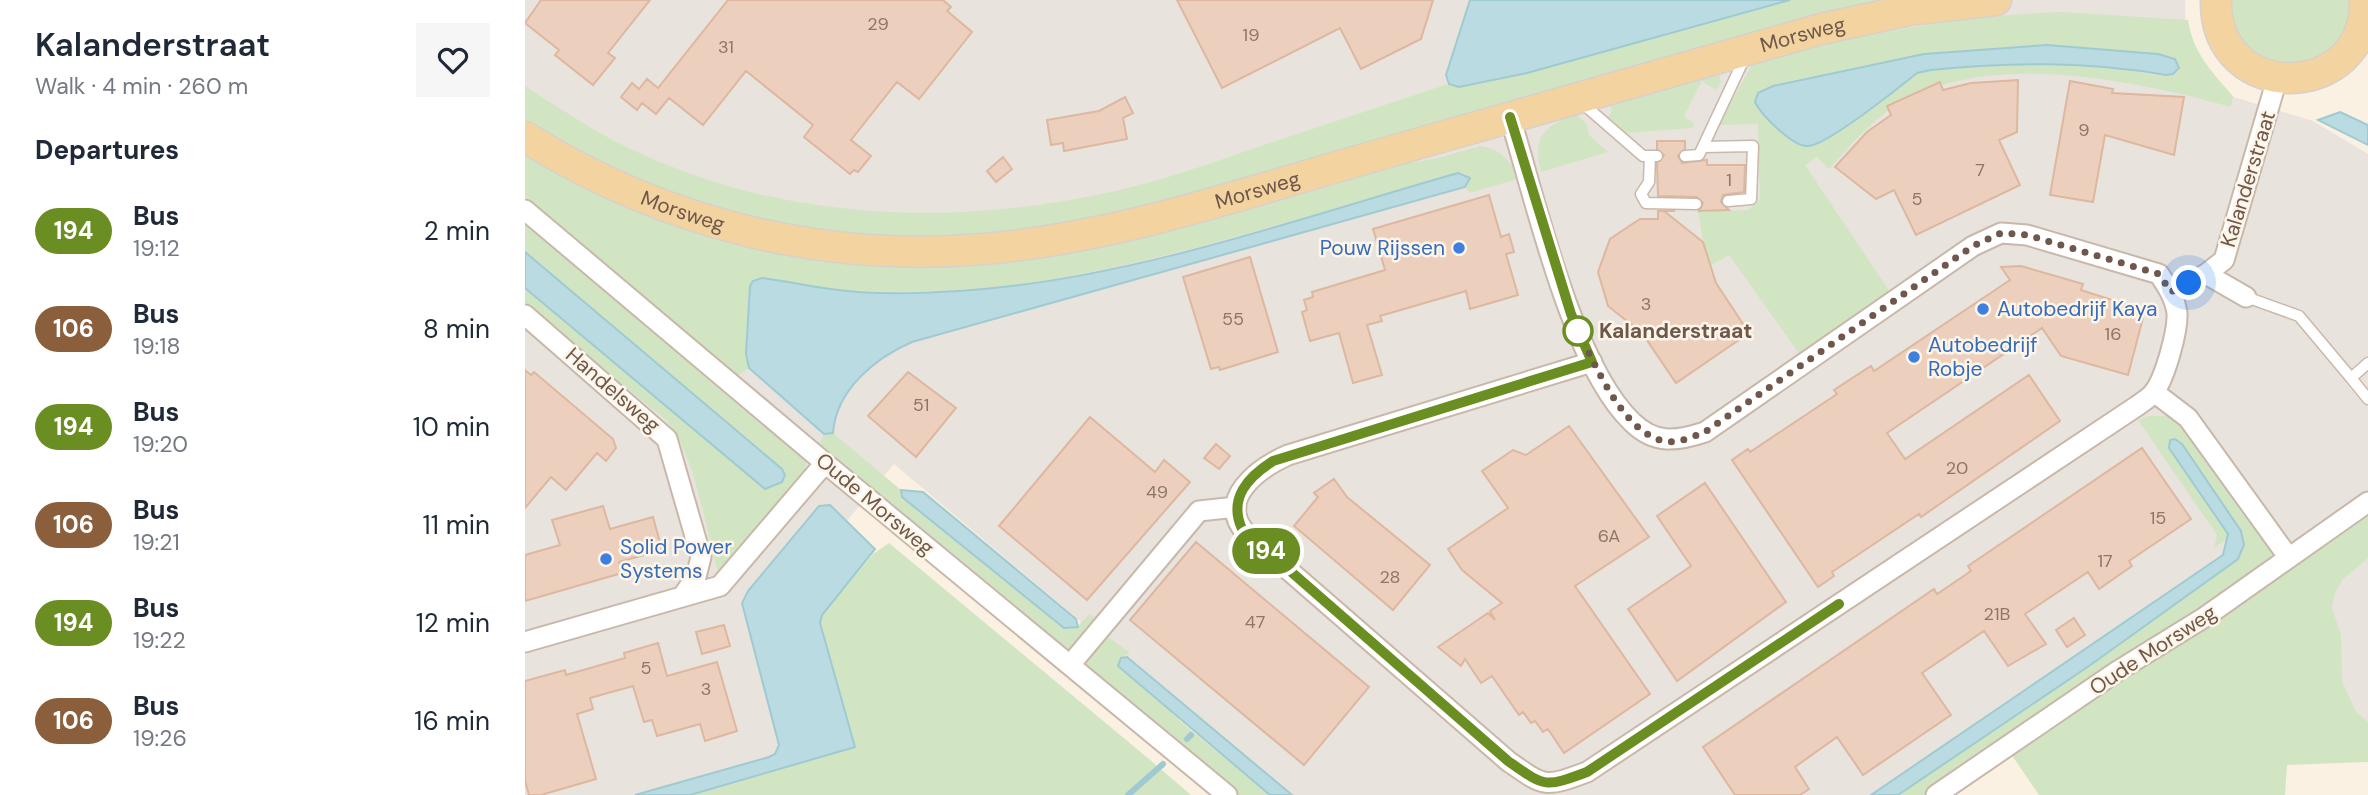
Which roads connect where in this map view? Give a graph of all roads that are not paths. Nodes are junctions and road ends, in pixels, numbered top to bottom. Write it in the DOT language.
graph roads {
  1 [pos="1996,0"];
  2 [pos="2216,0"];
  3 [pos="2365,0"];
  4 [pos="1748,50"];
  5 [pos="2359,56"];
  6 [pos="2277,79"];
  7 [pos="1576,98"];
  8 [pos="1510,117"];
  9 [pos="525,137"];
  10 [pos="1703,147"];
  11 [pos="1685,156"];
  12 [pos="1728,201"];
  13 [pos="1696,204"];
  14 [pos="525,210"];
  15 [pos="2206,274"];
  16 [pos="2171,292"];
  17 [pos="2246,297"];
  18 [pos="525,315"];
  19 [pos="1592,362"];
  20 [pos="2368,363"];
  21 [pos="2351,378"];
  22 [pos="2154,393"];
  23 [pos="2368,399"];
  24 [pos="825,463"];
  25 [pos="2368,502"];
  26 [pos="1236,507"];
  27 [pos="2289,558"];
  28 [pos="682,597"];
  29 [pos="525,642"];
  30 [pos="1070,665"];
  31 [pos="1227,795"];
  32 [pos="1936,795"];
  1 -- 4 [label="main road, Morsweg"];
  2 -- 6 [label="main road"];
  3 -- 5 [label="main road"];
  4 -- 7 [label="main road, Morsweg"];
  4 -- 10 [label="lane"];
  5 -- 6 [label="main road"];
  6 -- 15 [label="street, Kalanderstraat"];
  7 -- 8 [label="main road, Morsweg"];
  7 -- 13 [label="lane"];
  8 -- 9 [label="main road, Morsweg"];
  8 -- 19 [label="street"];
  10 -- 11 [label="lane"];
  10 -- 12 [label="lane"];
  14 -- 24 [label="street, Oude Morsweg"];
  15 -- 16 [label="street, Kalanderstraat"];
  15 -- 17 [label="street"];
  16 -- 19 [label="street"];
  16 -- 22 [label="street"];
  17 -- 21 [label="lane"];
  18 -- 28 [label="street, Handelsweg"];
  19 -- 26 [label="street"];
  20 -- 21 [label="lane"];
  21 -- 23 [label="lane"];
  22 -- 26 [label="street"];
  22 -- 27 [label="street"];
  24 -- 28 [label="street"];
  24 -- 30 [label="street, Oude Morsweg"];
  25 -- 27 [label="street, Oude Morsweg"];
  26 -- 30 [label="street"];
  27 -- 32 [label="street, Oude Morsweg"];
  28 -- 29 [label="street"];
  30 -- 31 [label="street, Oude Morsweg"];
}
